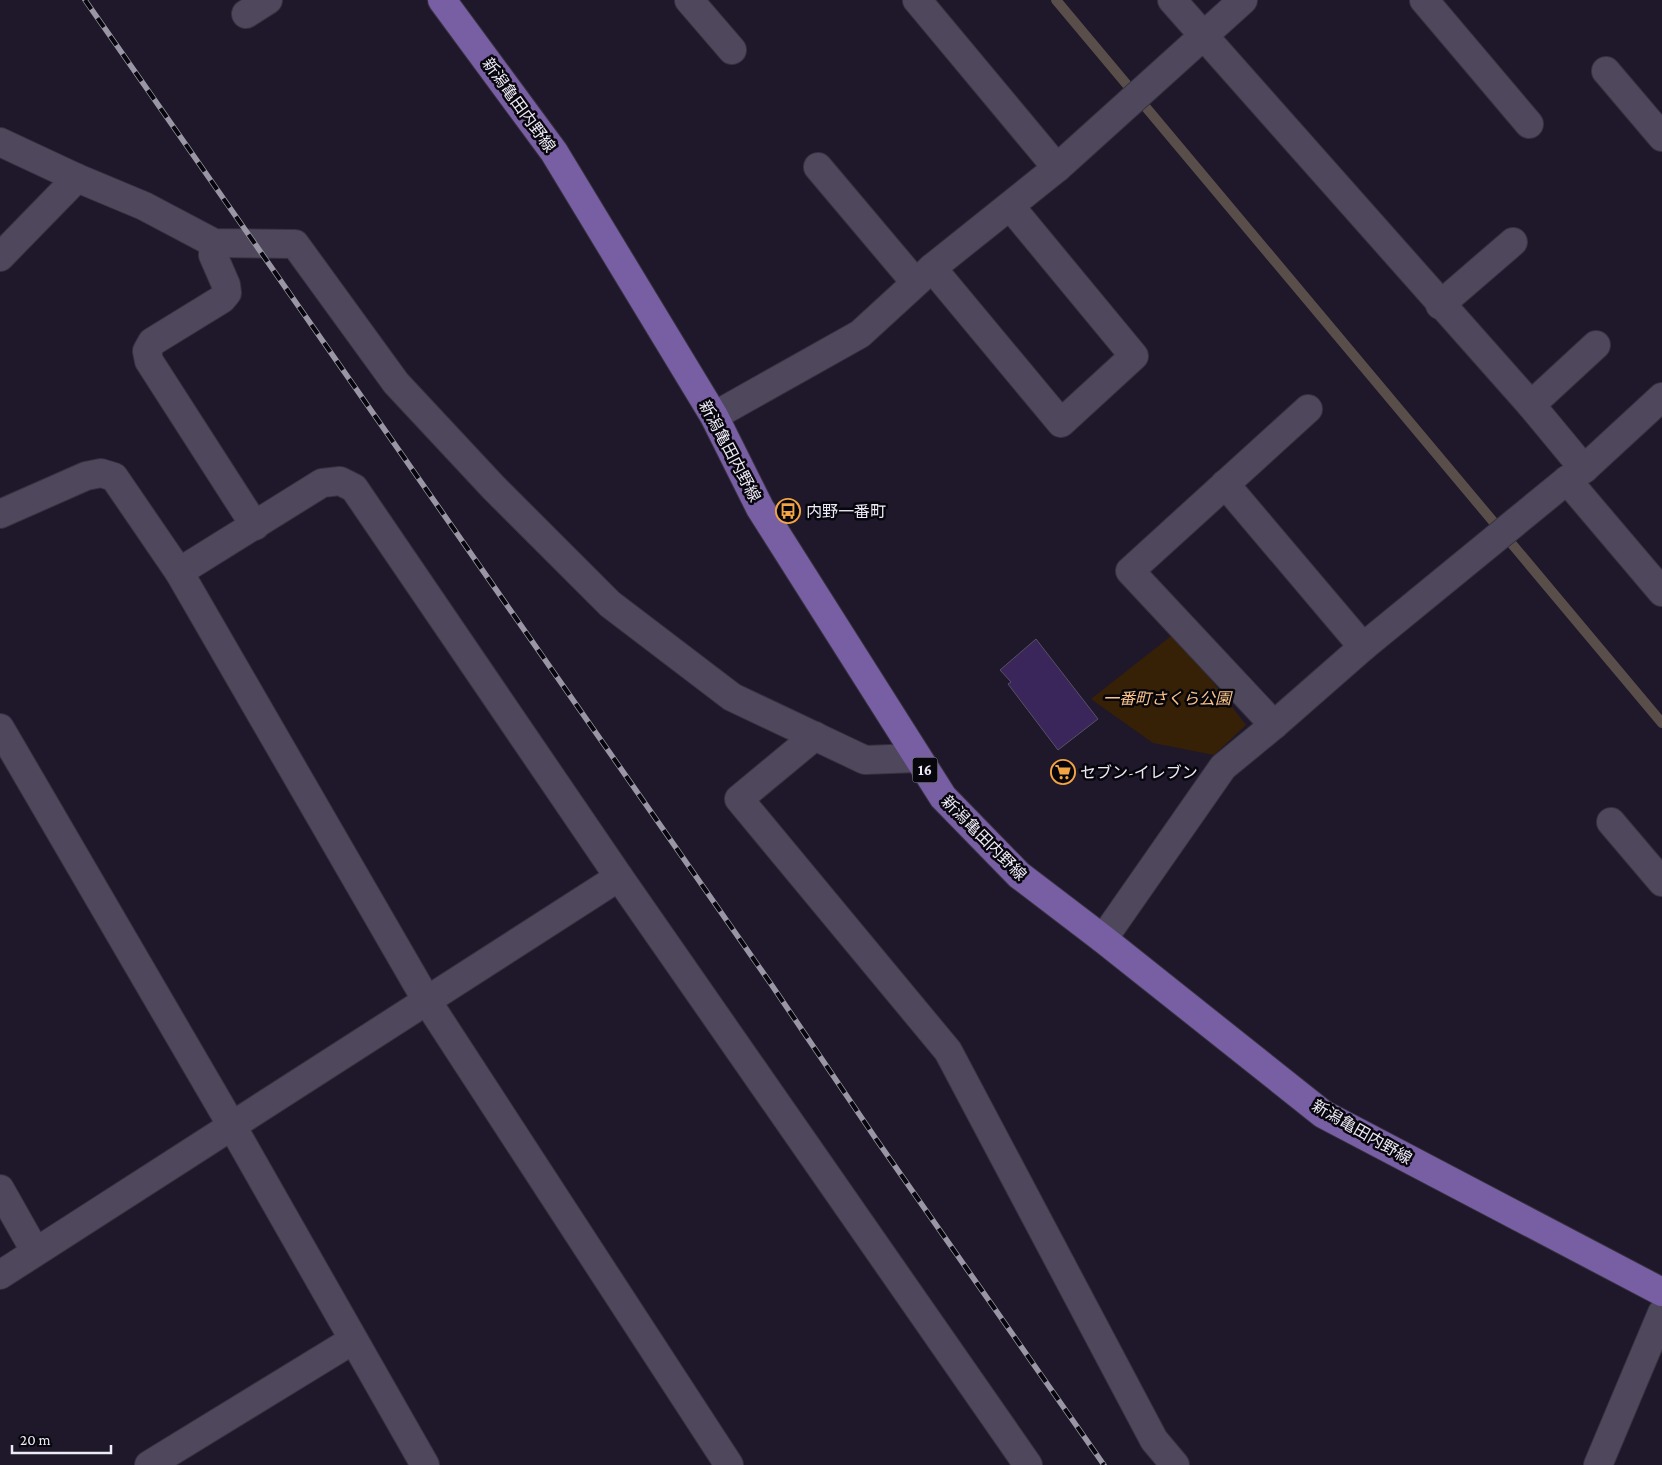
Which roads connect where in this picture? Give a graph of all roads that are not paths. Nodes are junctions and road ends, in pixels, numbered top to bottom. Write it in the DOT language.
graph roads {
  1 [pos="442,0"];
  2 [pos="689,0"];
  3 [pos="917,0"];
  4 [pos="1172,0"];
  5 [pos="1243,0"];
  6 [pos="1424,0"];
  7 [pos="1204,35"];
  8 [pos="732,50"];
  9 [pos="1606,71"];
  10 [pos="1529,124"];
  11 [pos="1662,137"];
  12 [pos="0,142"];
  13 [pos="818,167"];
  14 [pos="1057,168"];
  15 [pos="77,178"];
  16 [pos="1010,206"];
  17 [pos="1513,242"];
  18 [pos="214,243"];
  19 [pos="0,257"];
  20 [pos="923,275"];
  21 [pos="1440,305"];
  22 [pos="1596,345"];
  23 [pos="1662,398"];
  24 [pos="1531,405"];
  25 [pos="1308,409"];
  26 [pos="714,416"];
  27 [pos="1575,474"];
  28 [pos="1226,484"];
  29 [pos="0,514"];
  30 [pos="254,526"];
  31 [pos="179,572"];
  32 [pos="1662,592"];
  33 [pos="1363,647"];
  34 [pos="1274,725"];
  35 [pos="0,728"];
  36 [pos="815,736"];
  37 [pos="918,758"];
  38 [pos="1611,822"];
  39 [pos="619,877"];
  40 [pos="1662,882"];
  41 [pos="1103,939"];
  42 [pos="427,1001"];
  43 [pos="232,1126"];
  44 [pos="0,1189"];
  45 [pos="35,1251"];
  46 [pos="0,1275"];
  47 [pos="1662,1292"];
  48 [pos="1662,1313"];
  49 [pos="353,1340"];
  50 [pos="419,1463"];
  51 [pos="149,1465"];
  52 [pos="729,1465"];
  53 [pos="1028,1465"];
  54 [pos="1176,1465"];
  55 [pos="1598,1465"];
  1 -- 26 [label="main road, 新潟亀田内野線 / 16"];
  2 -- 8 [label="street"];
  3 -- 14 [label="street"];
  4 -- 7 [label="street"];
  5 -- 7 [label="street"];
  6 -- 10 [label="street"];
  7 -- 14 [label="street"];
  7 -- 21 [label="street"];
  9 -- 11 [label="street"];
  12 -- 15 [label="street"];
  13 -- 20 [label="street"];
  14 -- 16 [label="street"];
  15 -- 18 [label="street"];
  15 -- 19 [label="street"];
  16 -- 20 [label="street"];
  16 -- 20 [label="street"];
  17 -- 21 [label="street"];
  18 -- 30 [label="street"];
  18 -- 36 [label="street"];
  20 -- 26 [label="street"];
  21 -- 24 [label="street"];
  22 -- 24 [label="street"];
  23 -- 27 [label="street"];
  24 -- 27 [label="street"];
  25 -- 28 [label="street"];
  26 -- 37 [label="main road, 新潟亀田内野線 / 16"];
  27 -- 32 [label="street"];
  27 -- 33 [label="street"];
  28 -- 33 [label="street"];
  28 -- 34 [label="street"];
  29 -- 31 [label="street"];
  30 -- 31 [label="street"];
  30 -- 39 [label="street"];
  31 -- 42 [label="street"];
  33 -- 34 [label="street"];
  34 -- 41 [label="street"];
  35 -- 43 [label="street"];
  36 -- 37 [label="street"];
  36 -- 54 [label="street"];
  37 -- 41 [label="main road, 新潟亀田内野線 / 16"];
  38 -- 40 [label="street"];
  39 -- 42 [label="street"];
  39 -- 53 [label="street"];
  41 -- 47 [label="main road, 新潟亀田内野線 / 16"];
  42 -- 43 [label="street"];
  42 -- 52 [label="street"];
  43 -- 45 [label="street"];
  43 -- 49 [label="street"];
  44 -- 45 [label="street"];
  45 -- 46 [label="street"];
  48 -- 55 [label="street"];
  49 -- 50 [label="street"];
  49 -- 51 [label="street"];
}
